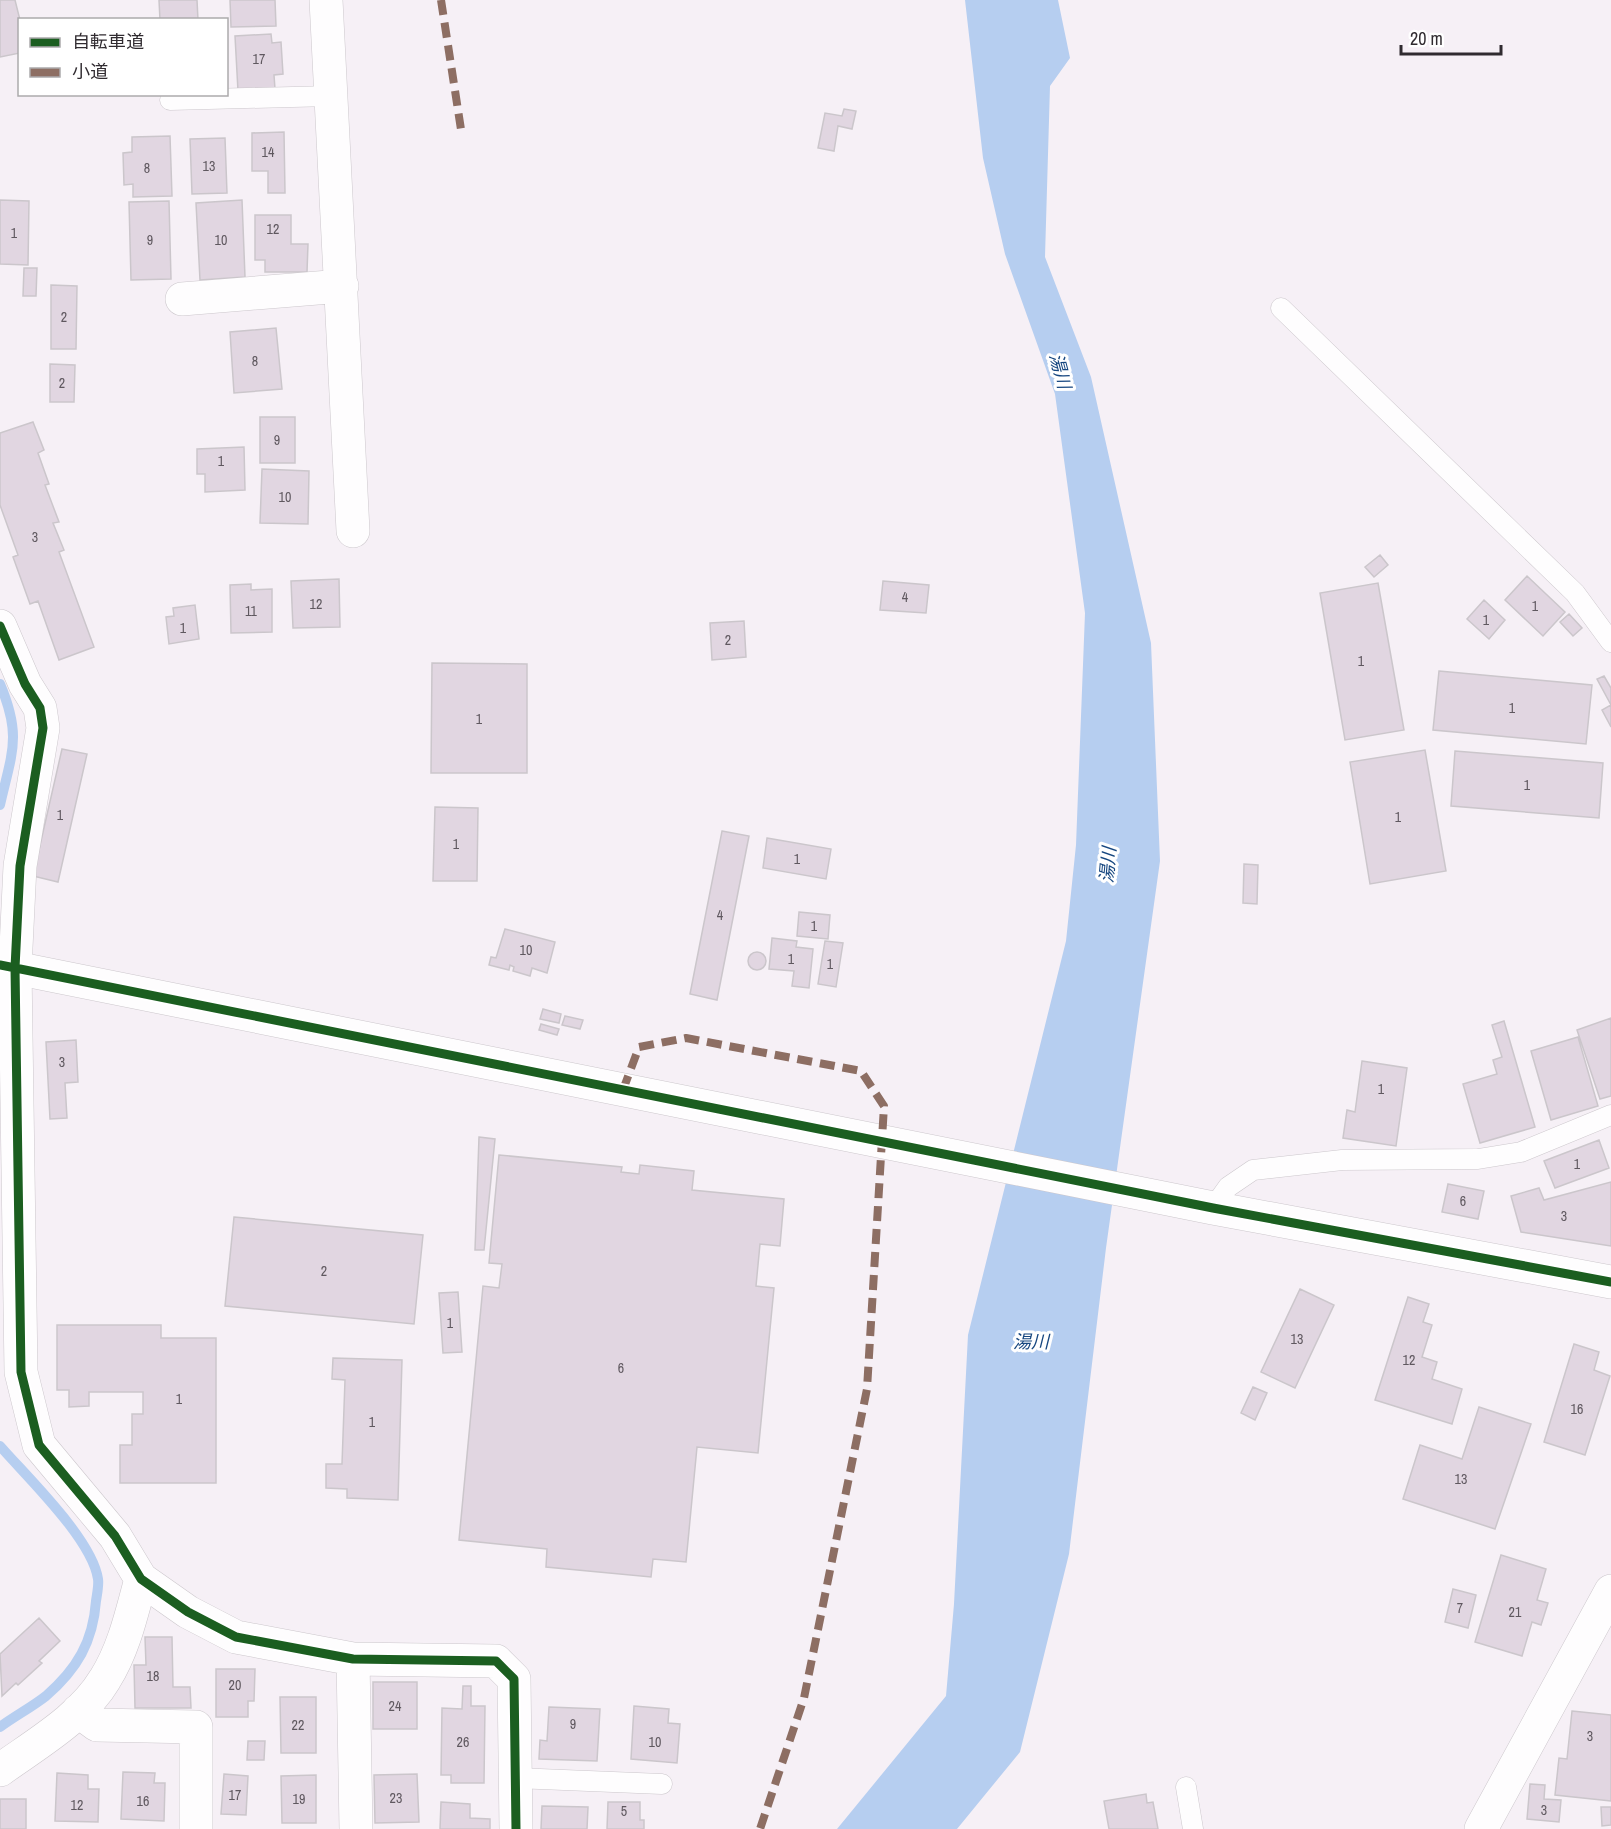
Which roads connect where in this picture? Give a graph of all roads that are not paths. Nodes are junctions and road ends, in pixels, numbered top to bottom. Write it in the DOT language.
graph roads {
  1 [pos="326,0"];
  2 [pos="331,96"];
  3 [pos="170,100"];
  4 [pos="342,286"];
  5 [pos="182,298"];
  6 [pos="1281,308"];
  7 [pos="353,531"];
  8 [pos="0,626"];
  9 [pos="1611,642"];
  10 [pos="6,966"];
  11 [pos="1611,1115"];
  12 [pos="1213,1208"];
  13 [pos="1611,1282"];
  14 [pos="141,1579"];
  15 [pos="1611,1591"];
  16 [pos="353,1659"];
  17 [pos="78,1711"];
  18 [pos="0,1770"];
  19 [pos="515,1778"];
  20 [pos="662,1784"];
  21 [pos="1186,1787"];
  22 [pos="196,1829"];
  23 [pos="356,1829"];
  24 [pos="516,1829"];
  25 [pos="1193,1829"];
  26 [pos="1481,1829"];
  1 -- 2 [label="street"];
  2 -- 3 [label="lane"];
  2 -- 4 [label="street"];
  4 -- 5 [label="street"];
  4 -- 7 [label="street"];
  6 -- 9 [label="lane"];
  8 -- 10 [label="street"];
  10 -- 12 [label="street"];
  10 -- 14 [label="street"];
  11 -- 12 [label="lane"];
  12 -- 13 [label="street"];
  14 -- 16 [label="street"];
  14 -- 17 [label="street"];
  15 -- 26 [label="street"];
  16 -- 19 [label="street"];
  16 -- 23 [label="street"];
  17 -- 18 [label="street"];
  17 -- 22 [label="street"];
  19 -- 20 [label="lane"];
  19 -- 24 [label="street"];
  21 -- 25 [label="lane"];
}
